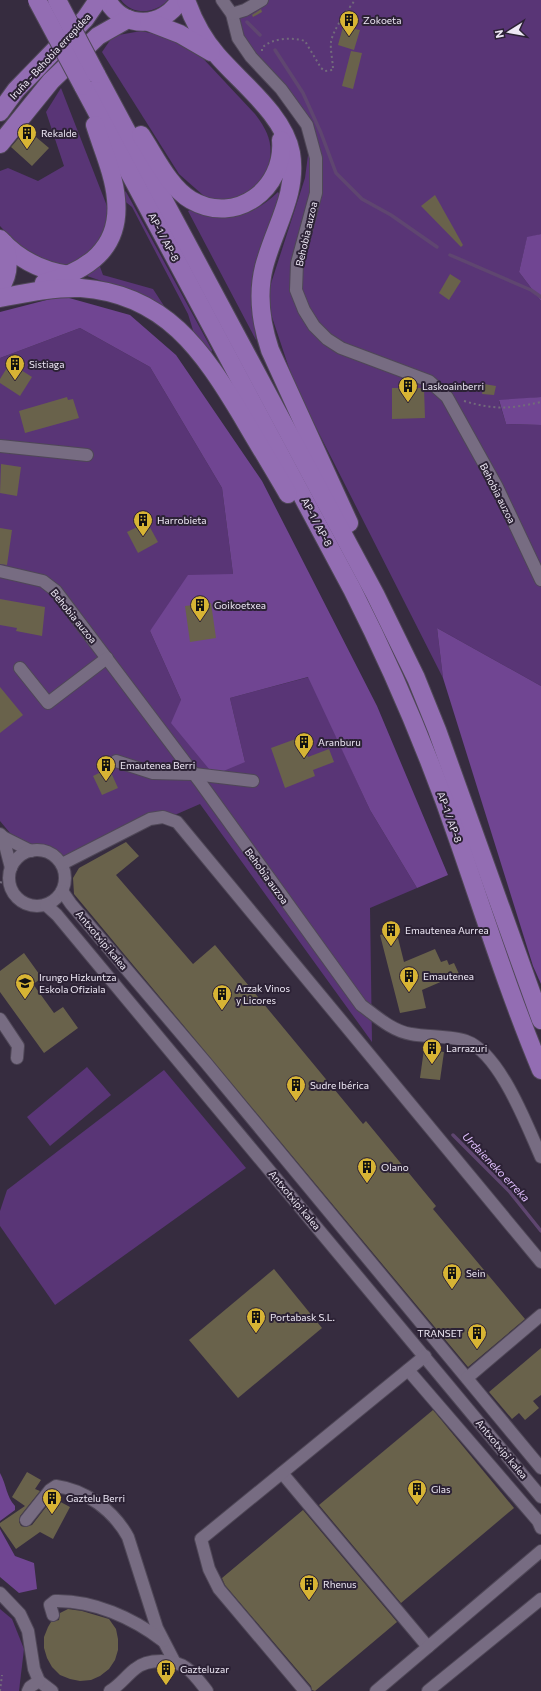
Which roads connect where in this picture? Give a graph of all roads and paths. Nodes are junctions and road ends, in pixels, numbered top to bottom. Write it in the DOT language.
graph roads {
  1 [pos="37,0"];
  2 [pos="57,0"];
  3 [pos="98,0"];
  4 [pos="107,0"];
  5 [pos="180,0"];
  6 [pos="186,0"];
  7 [pos="222,0"];
  8 [pos="262,0"];
  9 [pos="355,0"];
  10 [pos="232,14"];
  11 [pos="128,20"];
  12 [pos="149,22"];
  13 [pos="217,55"];
  14 [pos="264,56"];
  15 [pos="83,86"];
  16 [pos="116,109"];
  17 [pos="269,111"];
  18 [pos="0,112"];
  19 [pos="0,144"];
  20 [pos="2,241"];
  21 [pos="70,275"];
  22 [pos="0,288"];
  23 [pos="0,294"];
  24 [pos="0,298"];
  25 [pos="447,397"];
  26 [pos="541,402"];
  27 [pos="0,446"];
  28 [pos="87,455"];
  29 [pos="0,571"];
  30 [pos="541,580"];
  31 [pos="352,589"];
  32 [pos="375,594"];
  33 [pos="107,658"];
  34 [pos="20,668"];
  35 [pos="116,761"];
  36 [pos="194,774"];
  37 [pos="253,781"];
  38 [pos="2,835"];
  39 [pos="31,851"];
  40 [pos="62,864"];
  41 [pos="11,868"];
  42 [pos="5,884"];
  43 [pos="62,891"];
  44 [pos="46,905"];
  45 [pos="0,1019"];
  46 [pos="541,1020"];
  47 [pos="17,1058"];
  48 [pos="541,1070"];
  49 [pos="541,1157"];
  50 [pos="541,1262"];
  51 [pos="541,1315"];
  52 [pos="425,1356"];
  53 [pos="408,1370"];
  54 [pos="467,1378"];
  55 [pos="541,1468"];
  56 [pos="282,1473"];
  57 [pos="541,1497"];
  58 [pos="26,1520"];
  59 [pos="541,1528"];
  60 [pos="541,1552"];
  61 [pos="0,1593"];
  62 [pos="541,1599"];
  63 [pos="53,1615"];
  64 [pos="164,1642"];
  65 [pos="428,1647"];
  66 [pos="174,1660"];
  67 [pos="2,1675"];
  68 [pos="39,1681"];
  69 [pos="0,1691"];
  70 [pos="28,1691"];
  71 [pos="52,1691"];
  72 [pos="110,1691"];
  73 [pos="207,1691"];
  74 [pos="305,1691"];
  75 [pos="376,1691"];
  76 [pos="428,1691"];
  1 -- 15 [label="highway, AP-1 / AP-8, bridge"];
  2 -- 16 [label="highway, AP-1 / AP-8, bridge"];
  3 -- 18 [label="highway, Iruña - Behobia errepidea"];
  4 -- 11 [label="highway"];
  5 -- 12 [label="highway"];
  6 -- 13 [label="highway"];
  7 -- 10 [label="street, Behobia auzoa"];
  8 -- 10 [label="street"];
  9 -- 14 [label="path"];
  10 -- 25 [label="street, Behobia auzoa"];
  11 -- 12 [label="highway"];
  11 -- 19 [label="highway, Iruña - Behobia errepidea"];
  12 -- 13 [label="highway"];
  13 -- 17 [label="highway"];
  15 -- 21 [label="highway"];
  15 -- 31 [label="highway, AP-1 / AP-8"];
  16 -- 17 [label="highway"];
  16 -- 32 [label="highway, AP-1 / AP-8"];
  17 -- 32 [label="highway"];
  20 -- 21 [label="highway"];
  20 -- 22 [label="highway"];
  21 -- 23 [label="highway"];
  24 -- 31 [label="highway"];
  25 -- 26 [label="path"];
  25 -- 30 [label="street, Behobia auzoa"];
  27 -- 28 [label="street"];
  29 -- 33 [label="street, Behobia auzoa"];
  31 -- 48 [label="highway, AP-1 / AP-8"];
  32 -- 46 [label="highway, AP-1 / AP-8"];
  33 -- 34 [label="street"];
  33 -- 36 [label="street, Behobia auzoa"];
  35 -- 36 [label="street"];
  36 -- 37 [label="street"];
  36 -- 49 [label="street, Behobia auzoa"];
  38 -- 39 [label="street"];
  38 -- 41 [label="street"];
  39 -- 40 [label="street"];
  39 -- 41 [label="street"];
  40 -- 43 [label="street"];
  40 -- 50 [label="street"];
  41 -- 42 [label="street"];
  42 -- 44 [label="street"];
  43 -- 44 [label="street"];
  43 -- 54 [label="street, Antxotxipi kalea"];
  44 -- 52 [label="street, Antxotxipi kalea"];
  45 -- 47 [label="street"];
  51 -- 54 [label="street"];
  52 -- 53 [label="street"];
  52 -- 57 [label="street, Antxotxipi kalea"];
  53 -- 56 [label="street"];
  53 -- 59 [label="street"];
  54 -- 55 [label="street, Antxotxipi kalea"];
  56 -- 65 [label="street"];
  56 -- 74 [label="street"];
  58 -- 64 [label="street"];
  60 -- 65 [label="street"];
  61 -- 68 [label="street"];
  62 -- 76 [label="street"];
  63 -- 64 [label="street"];
  64 -- 66 [label="street"];
  65 -- 75 [label="street"];
  66 -- 72 [label="street"];
  66 -- 73 [label="street"];
  67 -- 69 [label="path"];
  68 -- 70 [label="street"];
  68 -- 71 [label="street"];
}
